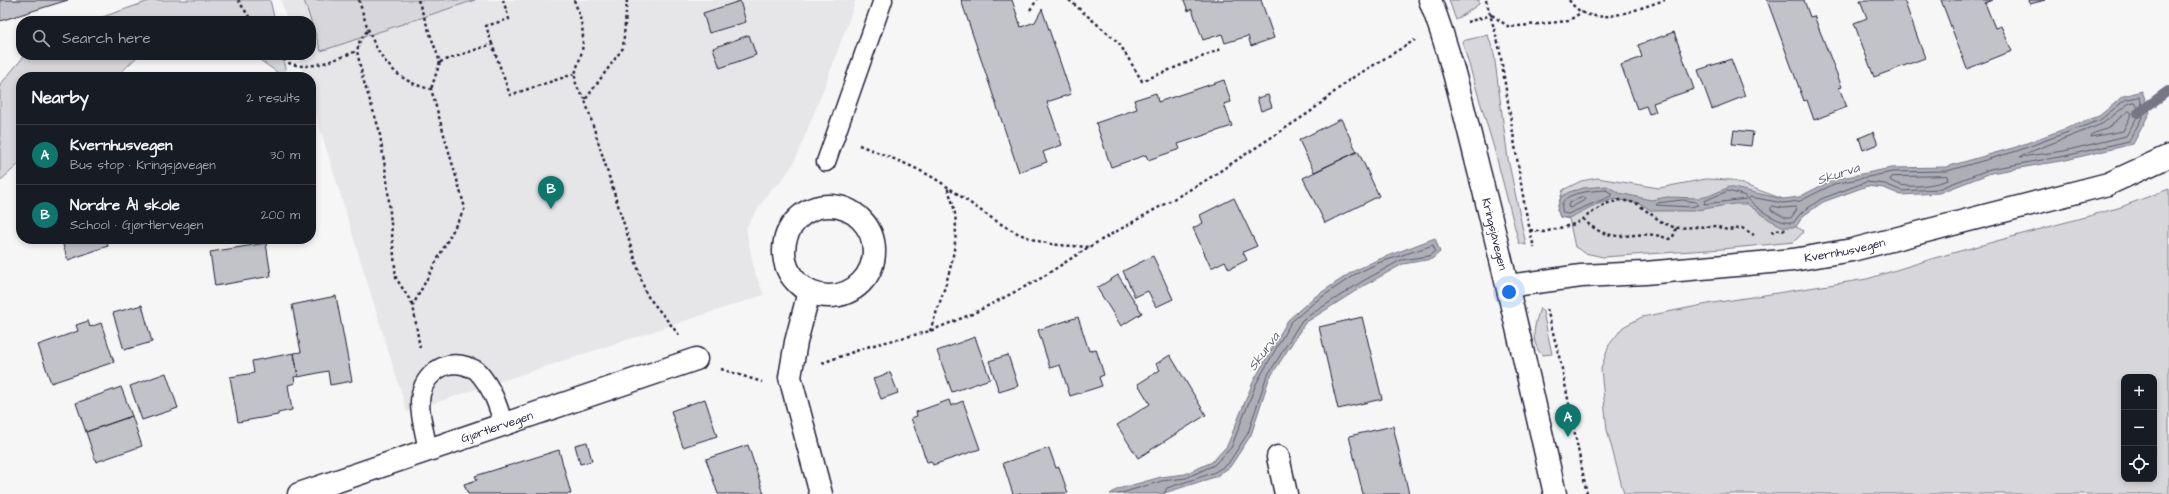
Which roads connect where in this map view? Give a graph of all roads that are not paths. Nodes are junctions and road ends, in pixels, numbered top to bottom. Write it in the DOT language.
graph roads {
  1 [pos="883,0"];
  2 [pos="1430,0"];
  3 [pos="2169,156"];
  4 [pos="826,162"];
  5 [pos="1508,286"];
  6 [pos="809,292"];
  7 [pos="696,360"];
  8 [pos="504,426"];
  9 [pos="428,450"];
  10 [pos="1278,457"];
  11 [pos="299,494"];
  12 [pos="821,494"];
  13 [pos="1286,494"];
  14 [pos="1555,494"];
  1 -- 4 [label="lane"];
  2 -- 5 [label="street, Kringsjåvegen"];
  3 -- 5 [label="street, Kvernhusvegen"];
  5 -- 14 [label="street, Kringsjåvegen"];
  6 -- 6 [label="street"];
  6 -- 12 [label="street"];
  7 -- 8 [label="street, Gjørtlervegen"];
  8 -- 9 [label="street, Gjørtlervegen"];
  8 -- 9 [label="lane"];
  9 -- 11 [label="street, Gjørtlervegen"];
  10 -- 13 [label="street"];
}
